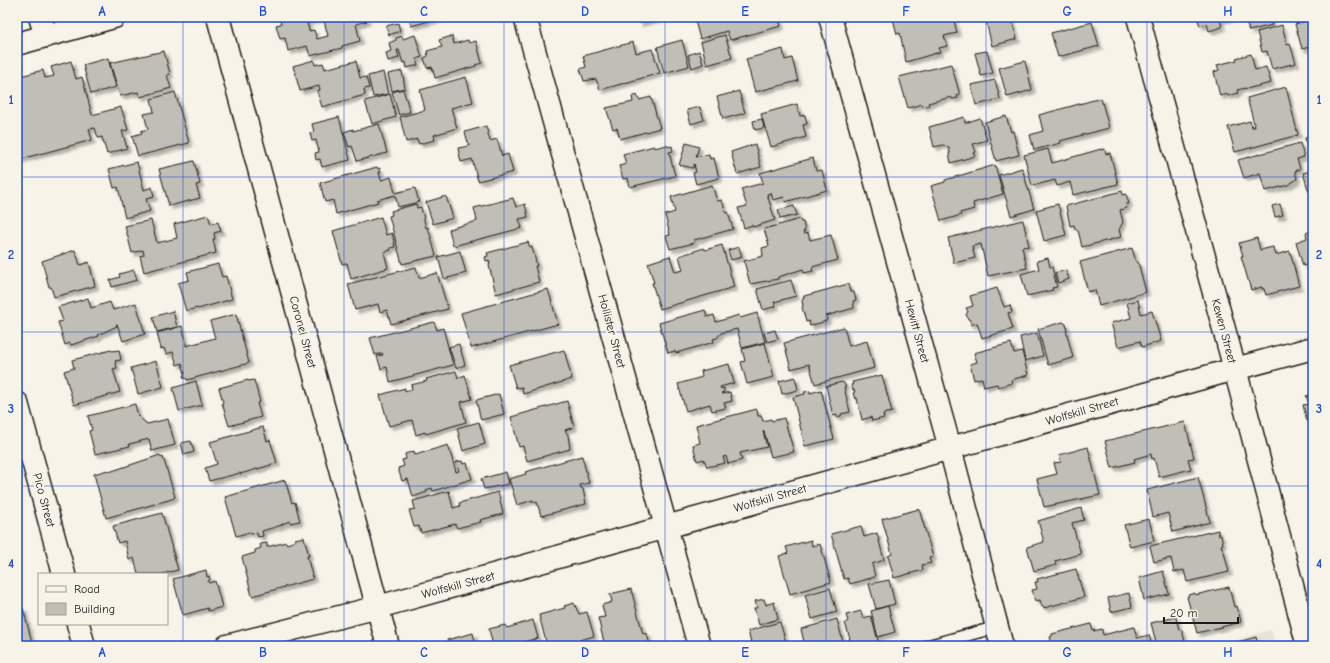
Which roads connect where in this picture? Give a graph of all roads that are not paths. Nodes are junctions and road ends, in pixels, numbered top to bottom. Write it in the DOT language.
graph roads {
  1 [pos="114,17"];
  2 [pos="218,17"];
  3 [pos="525,17"];
  4 [pos="830,17"];
  5 [pos="1138,17"];
  6 [pos="43,26"];
  7 [pos="17,44"];
  8 [pos="1313,348"];
  9 [pos="1234,369"];
  10 [pos="17,403"];
  11 [pos="950,448"];
  12 [pos="666,527"];
  13 [pos="64,573"];
  14 [pos="378,607"];
  15 [pos="78,625"];
  16 [pos="1000,637"];
  17 [pos="84,646"];
  18 [pos="227,646"];
  19 [pos="388,646"];
  20 [pos="699,646"];
  21 [pos="927,646"];
  22 [pos="1308,646"];
  1 -- 6 [label="street"];
  2 -- 14 [label="street, Coronel Street"];
  3 -- 12 [label="street, Hollister Street"];
  4 -- 11 [label="street, Hewitt Street"];
  5 -- 9 [label="street, Kewen Street"];
  6 -- 7 [label="street"];
  8 -- 9 [label="street, Wolfskill Street"];
  9 -- 11 [label="street, Wolfskill Street"];
  9 -- 22 [label="street, Kewen Street"];
  10 -- 13 [label="street, Pico Street"];
  11 -- 12 [label="street, Wolfskill Street"];
  11 -- 16 [label="street, Hewitt Street"];
  12 -- 14 [label="street, Wolfskill Street"];
  12 -- 20 [label="street, Hollister Street"];
  14 -- 18 [label="street, Wolfskill Street"];
  14 -- 19 [label="street, Coronel Street"];
  15 -- 17 [label="street"];
  16 -- 21 [label="lane"];
}
